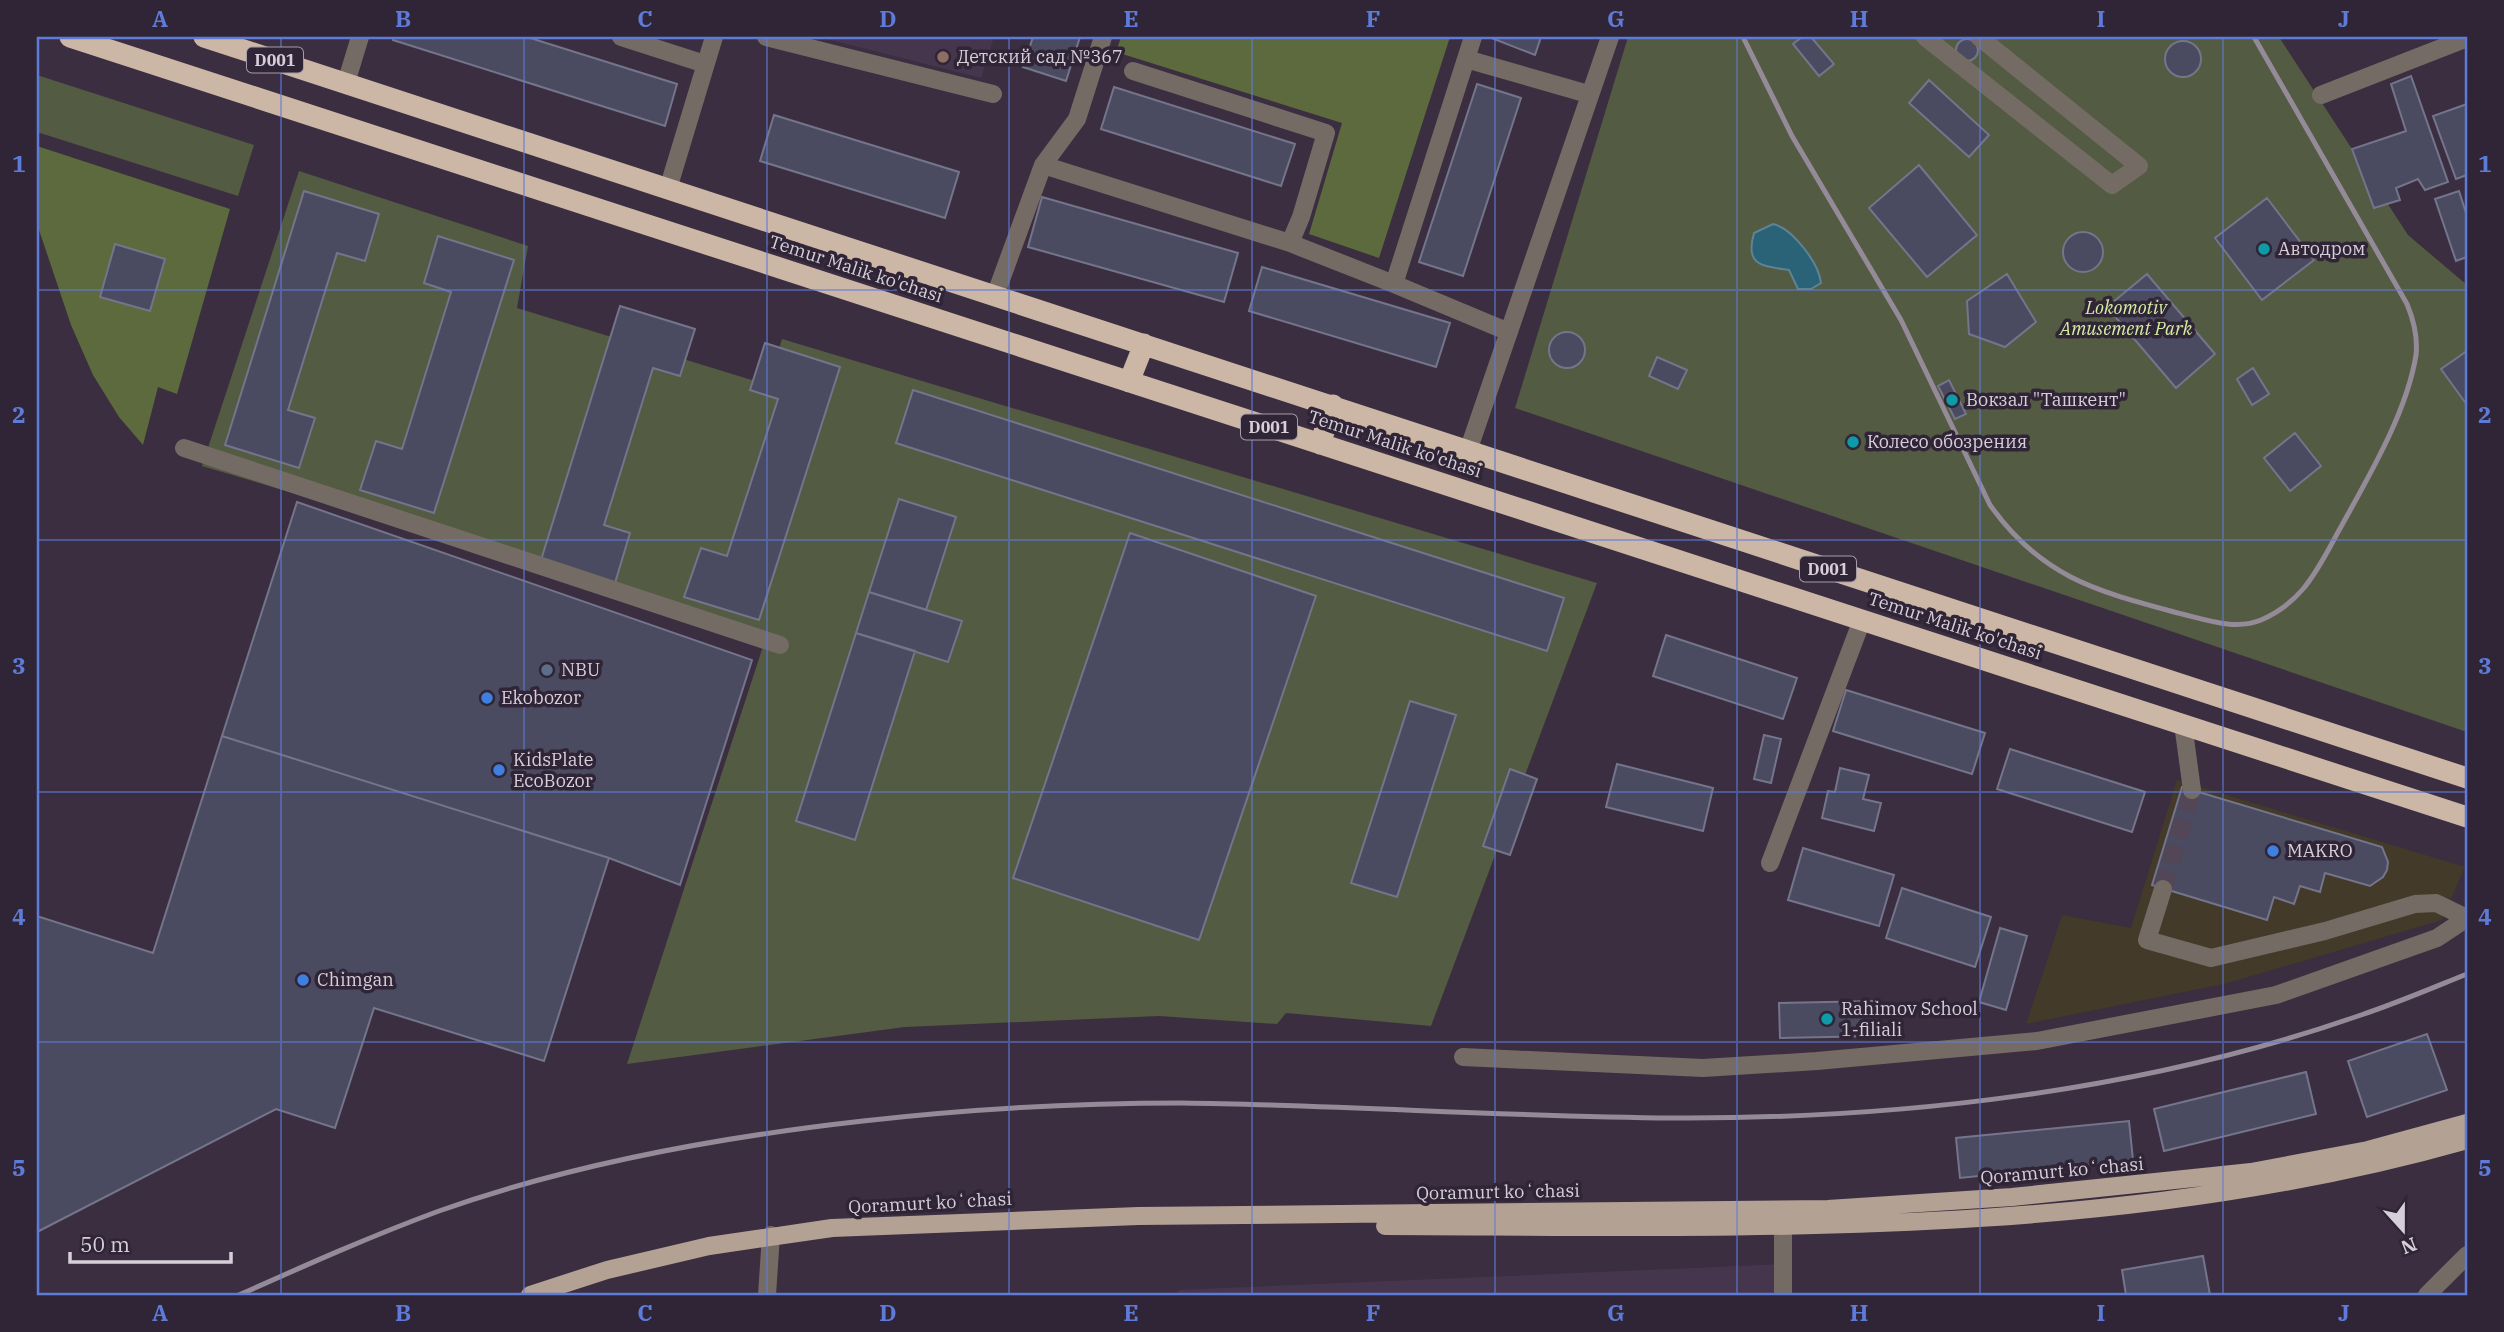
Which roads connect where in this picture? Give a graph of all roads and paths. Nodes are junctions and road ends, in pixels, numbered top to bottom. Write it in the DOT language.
graph roads {
  1 [pos="70,37"];
  2 [pos="204,37"];
  3 [pos="360,37"];
  4 [pos="621,37"];
  5 [pos="714,37"];
  6 [pos="766,37"];
  7 [pos="1103,37"];
  8 [pos="1473,37"];
  9 [pos="1610,37"];
  10 [pos="1925,37"];
  11 [pos="1979,37"];
  12 [pos="2467,38"];
  13 [pos="1466,59"];
  14 [pos="705,64"];
  15 [pos="1133,71"];
  16 [pos="346,83"];
  17 [pos="993,94"];
  18 [pos="1588,94"];
  19 [pos="2321,94"];
  20 [pos="1043,165"];
  21 [pos="668,189"];
  22 [pos="1290,243"];
  23 [pos="1394,284"];
  24 [pos="995,296"];
  25 [pos="1509,332"];
  26 [pos="1144,344"];
  27 [pos="1129,382"];
  28 [pos="1333,405"];
  29 [pos="1320,444"];
  30 [pos="184,447"];
  31 [pos="1468,451"];
  32 [pos="1862,620"];
  33 [pos="780,645"];
  34 [pos="2182,724"];
  35 [pos="2467,778"];
  36 [pos="2192,790"];
  37 [pos="2467,817"];
  38 [pos="1770,863"];
  39 [pos="2163,889"];
  40 [pos="2467,918"];
  41 [pos="1463,1057"];
  42 [pos="2467,1123"];
  43 [pos="2467,1140"];
  44 [pos="1783,1228"];
  45 [pos="771,1240"];
  46 [pos="2467,1255"];
  47 [pos="530,1295"];
  48 [pos="556,1295"];
  49 [pos="767,1295"];
  50 [pos="1783,1295"];
  51 [pos="2427,1295"];
  1 -- 27 [label="highway, Temur Malik ko'chasi / D001"];
  2 -- 16 [label="highway, Temur Malik ko'chasi / D001"];
  3 -- 16 [label="street"];
  4 -- 14 [label="street"];
  5 -- 14 [label="street"];
  6 -- 17 [label="street"];
  7 -- 20 [label="street"];
  8 -- 13 [label="street"];
  9 -- 18 [label="street"];
  10 -- 11 [label="street"];
  12 -- 19 [label="street"];
  13 -- 18 [label="street"];
  13 -- 23 [label="street"];
  14 -- 21 [label="street"];
  15 -- 22 [label="street"];
  16 -- 21 [label="highway, Temur Malik ko'chasi / D001"];
  18 -- 25 [label="street"];
  20 -- 22 [label="street"];
  20 -- 24 [label="street"];
  21 -- 24 [label="highway, Temur Malik ko'chasi / D001"];
  22 -- 23 [label="street"];
  23 -- 25 [label="street"];
  24 -- 26 [label="highway, Temur Malik ko'chasi / D001"];
  25 -- 31 [label="street"];
  26 -- 27 [label="highway"];
  26 -- 28 [label="highway, Temur Malik ko'chasi / D001"];
  27 -- 29 [label="highway, Temur Malik ko'chasi / D001"];
  28 -- 29 [label="highway"];
  28 -- 31 [label="highway, Temur Malik ko'chasi / D001"];
  29 -- 32 [label="highway, Temur Malik ko'chasi / D001"];
  30 -- 33 [label="street"];
  31 -- 35 [label="highway, Temur Malik ko'chasi / D001"];
  32 -- 34 [label="highway, Temur Malik ko'chasi / D001"];
  32 -- 38 [label="street"];
  34 -- 36 [label="street"];
  34 -- 37 [label="highway, Temur Malik ko'chasi / D001"];
  39 -- 40 [label="street"];
  40 -- 41 [label="street"];
  42 -- 45 [label="main road, Qoramurt koʻchasi"];
  43 -- 44 [label="main road, Qoramurt koʻchasi"];
  44 -- 45 [label="main road, Qoramurt koʻchasi"];
  44 -- 50 [label="street"];
  45 -- 47 [label="main road, Qoramurt koʻchasi"];
  45 -- 48 [label="main road, Qoramurt koʻchasi"];
  45 -- 49 [label="street"];
  46 -- 51 [label="street"];
}
